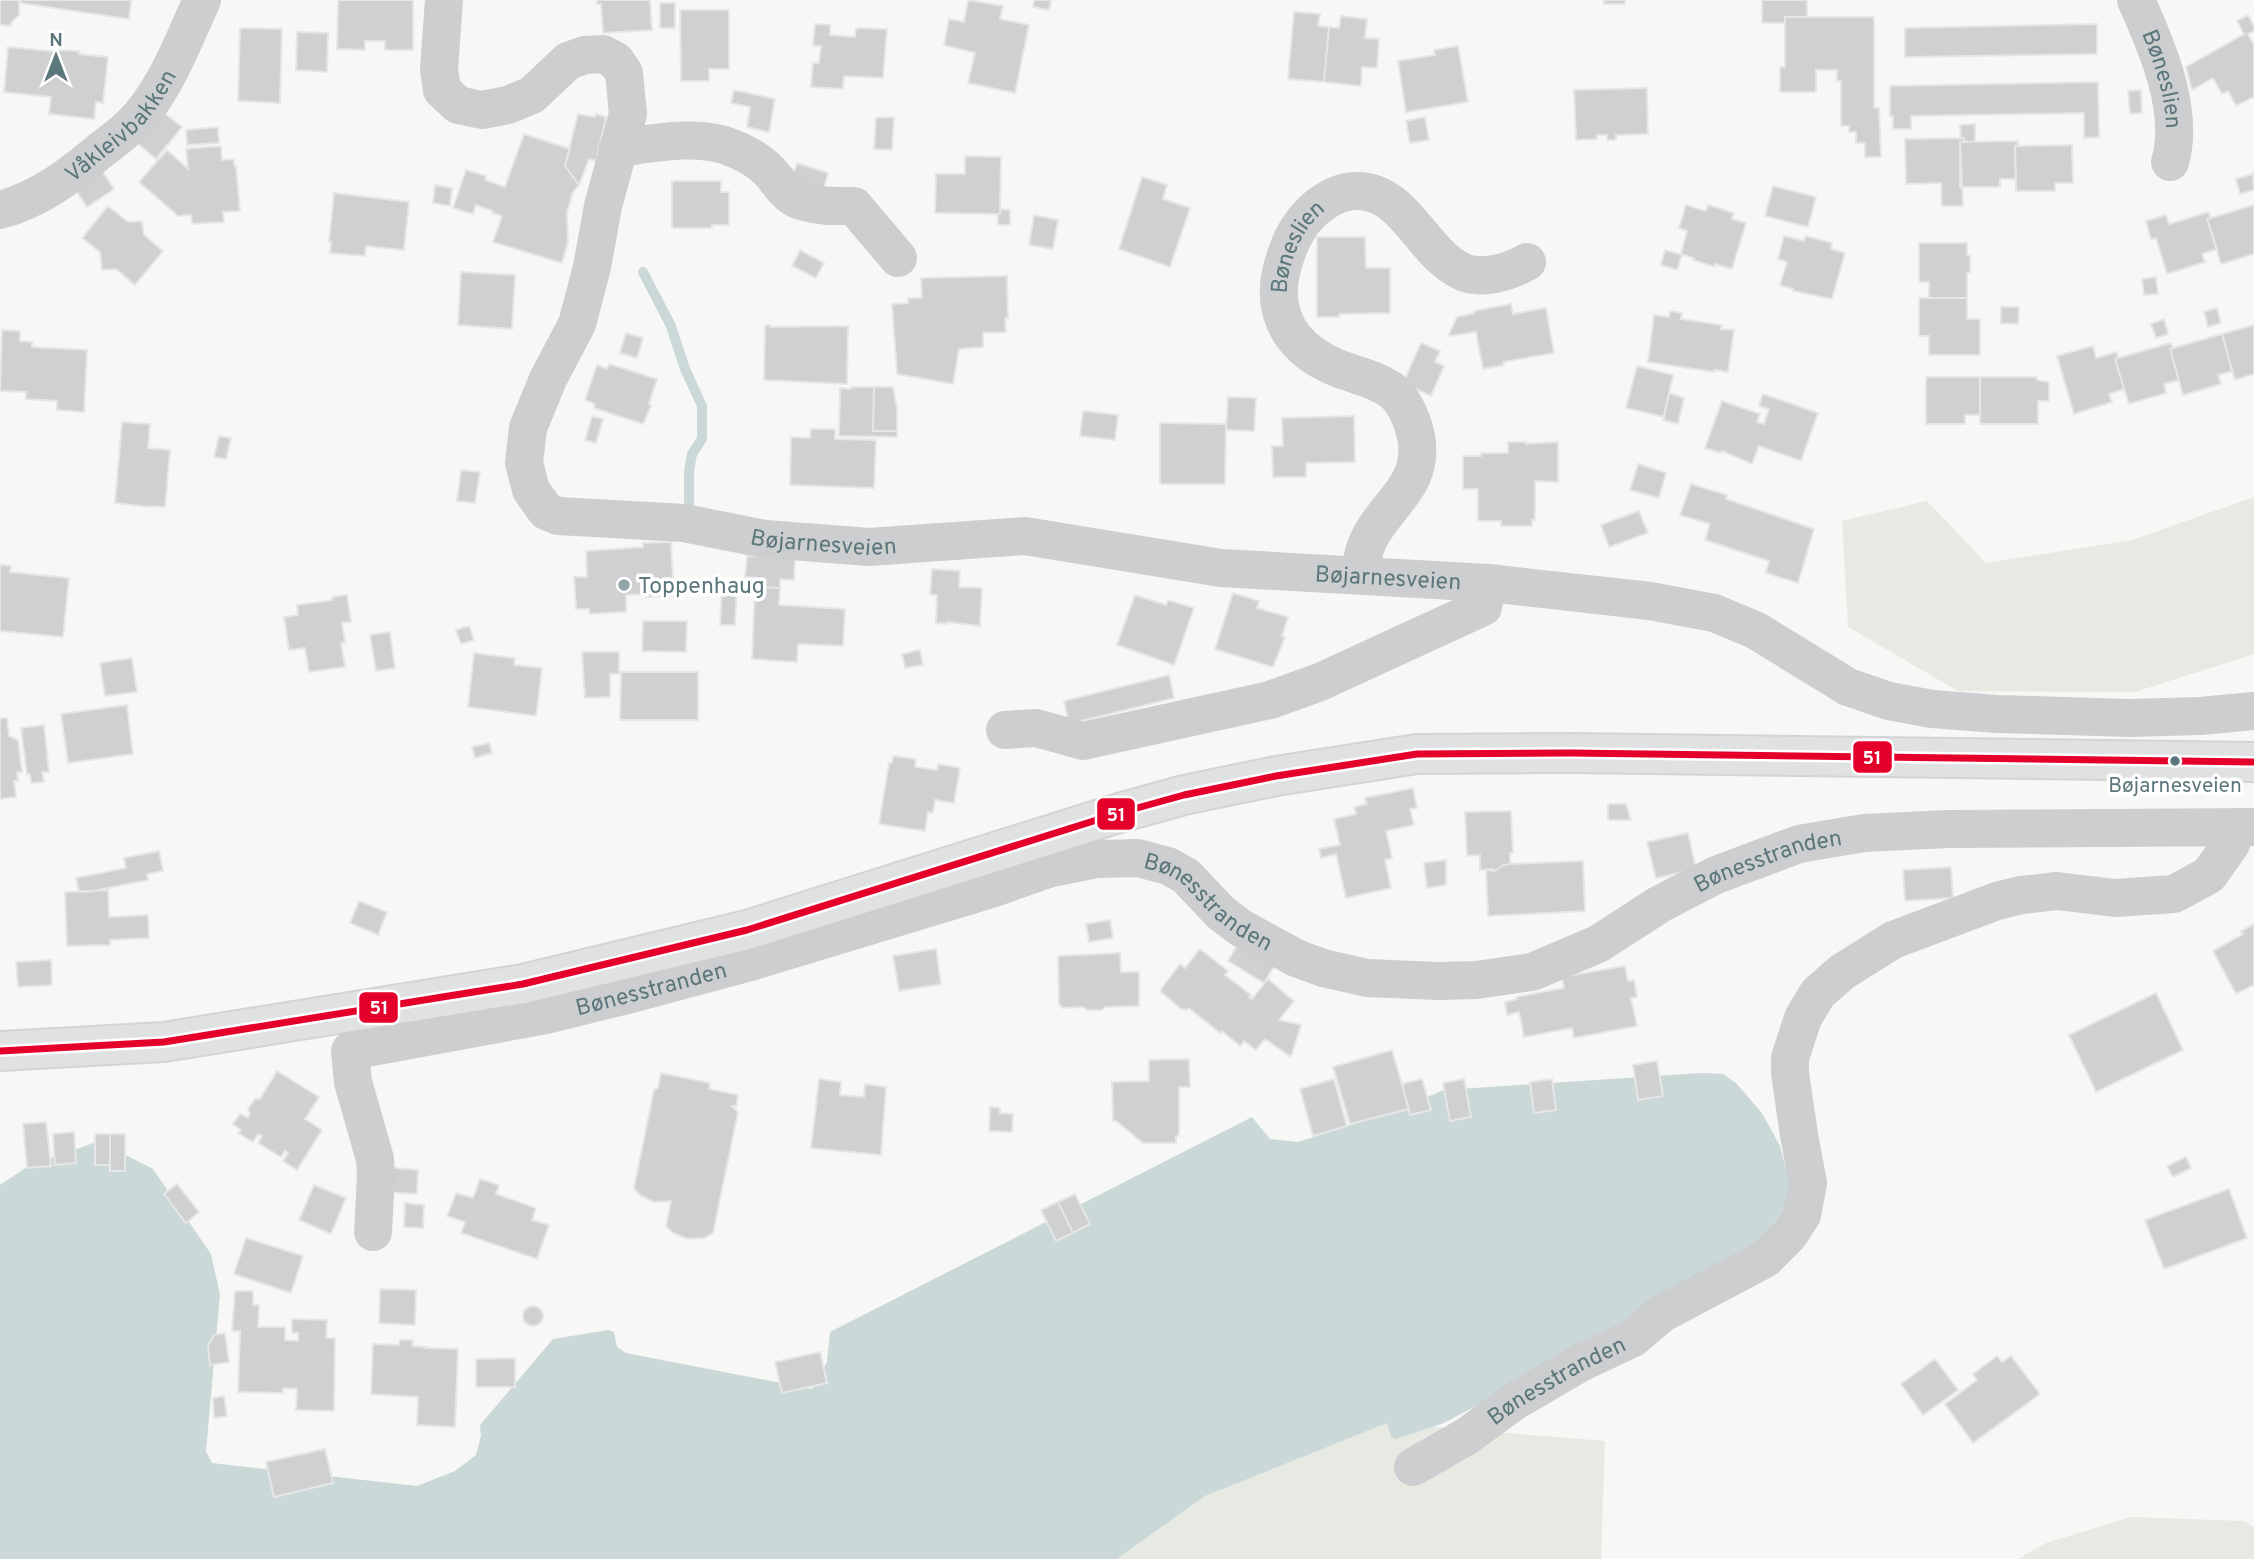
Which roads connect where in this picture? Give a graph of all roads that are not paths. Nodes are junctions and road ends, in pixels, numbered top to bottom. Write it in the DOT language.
graph roads {
  1 [pos="202,0"];
  2 [pos="444,0"];
  3 [pos="2136,0"];
  4 [pos="618,148"];
  5 [pos="2170,162"];
  6 [pos="0,210"];
  7 [pos="898,258"];
  8 [pos="1527,261"];
  9 [pos="1360,575"];
  10 [pos="1488,583"];
  11 [pos="2254,711"];
  12 [pos="1005,730"];
  13 [pos="2254,762"];
  14 [pos="2244,828"];
  15 [pos="0,1051"];
  16 [pos="373,1232"];
  17 [pos="1413,1467"];
  1 -- 6 [label="street, Våkleivbakken"];
  2 -- 4 [label="street, Bøjarnesveien"];
  3 -- 5 [label="street, Bøneslien"];
  4 -- 7 [label="street"];
  4 -- 9 [label="street, Bøjarnesveien"];
  8 -- 9 [label="street, Bøneslien"];
  9 -- 10 [label="street, Bøjarnesveien"];
  10 -- 11 [label="street, Bøjarnesveien"];
  10 -- 12 [label="street, Bøjarnesveien"];
  13 -- 15 [label="main road"];
  14 -- 16 [label="street, Bønesstranden"];
  14 -- 17 [label="street, Bønesstranden"];
}
